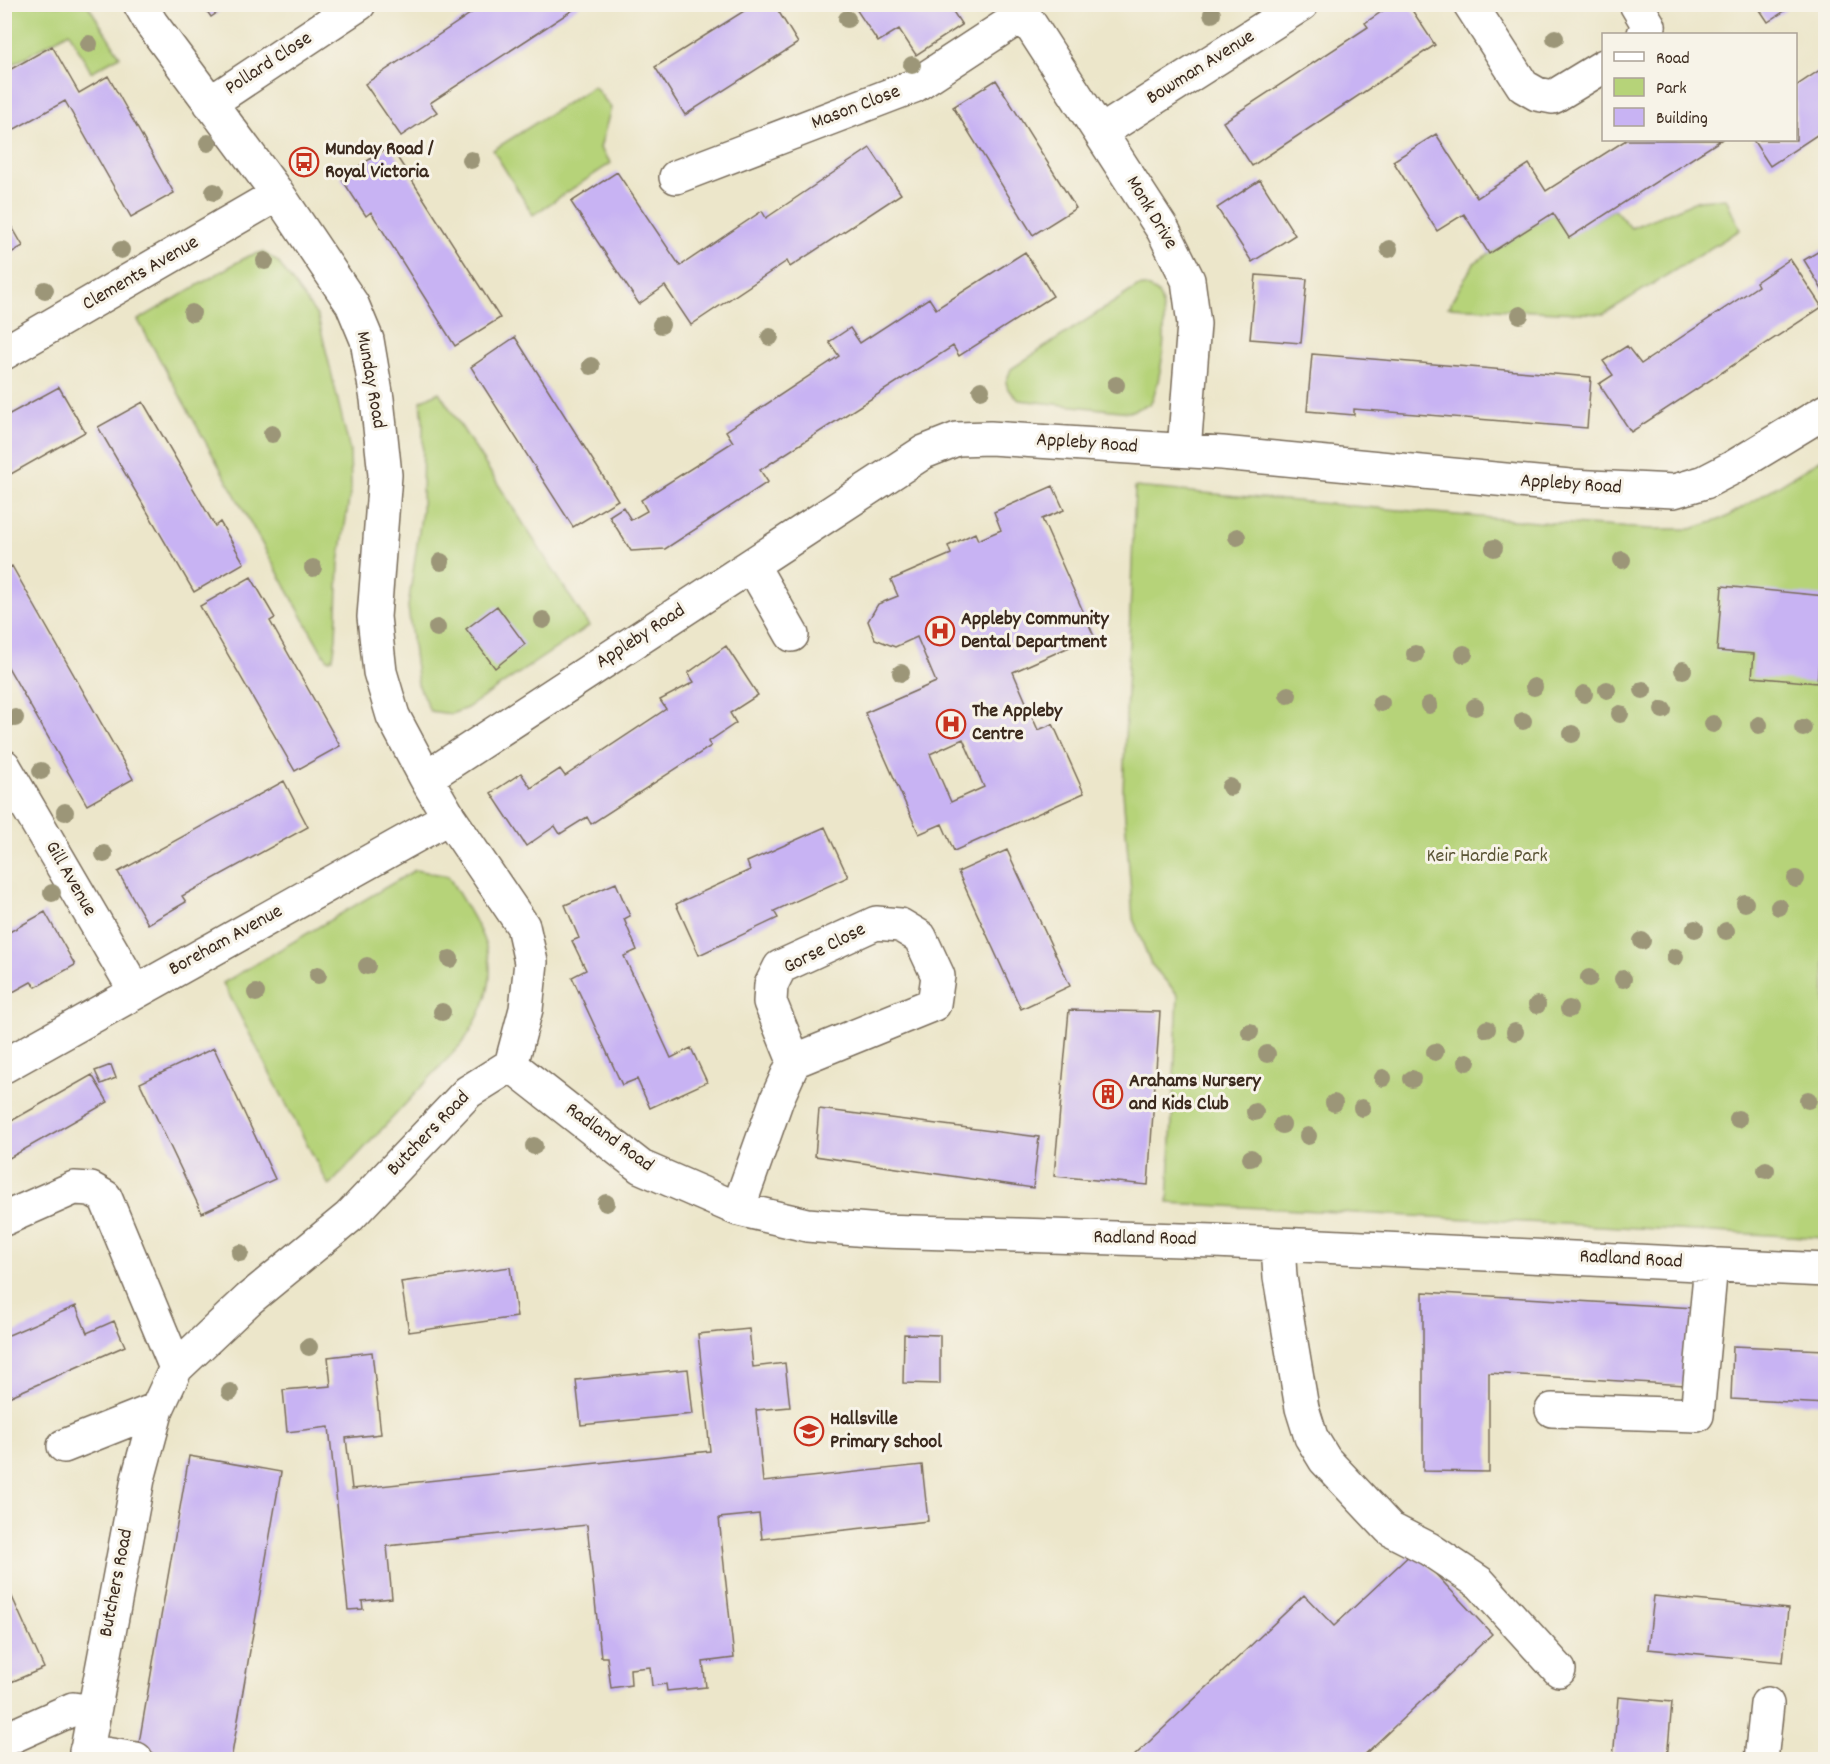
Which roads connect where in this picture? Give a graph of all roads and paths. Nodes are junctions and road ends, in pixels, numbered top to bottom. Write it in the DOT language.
graph roads {
  1 [pos="140,4"];
  2 [pos="359,4"];
  3 [pos="1302,4"];
  4 [pos="1470,4"];
  5 [pos="1636,4"];
  6 [pos="1020,9"];
  7 [pos="1645,33"];
  8 [pos="1602,67"];
  9 [pos="210,103"];
  10 [pos="1101,132"];
  11 [pos="676,177"];
  12 [pos="278,194"];
  13 [pos="4,353"];
  14 [pos="1826,411"];
  15 [pos="1184,450"];
  16 [pos="752,565"];
  17 [pos="792,635"];
  18 [pos="4,766"];
  19 [pos="426,778"];
  20 [pos="449,817"];
  21 [pos="136,992"];
  22 [pos="794,1061"];
  23 [pos="511,1065"];
  24 [pos="4,1066"];
  25 [pos="738,1209"];
  26 [pos="4,1219"];
  27 [pos="1278,1244"];
  28 [pos="1711,1264"];
  29 [pos="1826,1270"];
  30 [pos="176,1368"];
  31 [pos="157,1409"];
  32 [pos="1552,1410"];
  33 [pos="64,1446"];
  34 [pos="1559,1670"];
  35 [pos="1767,1704"];
  36 [pos="93,1712"];
  37 [pos="4,1740"];
  38 [pos="85,1756"];
  39 [pos="136,1759"];
  40 [pos="1761,1760"];
  1 -- 9 [label="street, Munday Road"];
  2 -- 9 [label="street, Pollard Close"];
  3 -- 10 [label="street, Bowman Avenue"];
  4 -- 8 [label="street"];
  5 -- 7 [label="street"];
  6 -- 10 [label="street, Monk Drive"];
  6 -- 11 [label="street, Mason Close"];
  9 -- 12 [label="street, Munday Road"];
  10 -- 15 [label="street, Monk Drive"];
  12 -- 13 [label="street, Clements Avenue"];
  12 -- 19 [label="street, Munday Road"];
  14 -- 15 [label="street, Appleby Road"];
  15 -- 16 [label="street, Appleby Road"];
  16 -- 17 [label="street"];
  16 -- 19 [label="street, Appleby Road"];
  18 -- 21 [label="street, Gill Avenue"];
  19 -- 20 [label="street"];
  20 -- 21 [label="street, Boreham Avenue"];
  20 -- 23 [label="street"];
  21 -- 24 [label="street, Boreham Avenue"];
  22 -- 22 [label="street, Gorse Close"];
  22 -- 25 [label="street"];
  23 -- 25 [label="street, Radland Road"];
  23 -- 30 [label="street, Butchers Road"];
  25 -- 27 [label="street, Radland Road"];
  26 -- 30 [label="street"];
  27 -- 28 [label="street, Radland Road"];
  27 -- 34 [label="street"];
  28 -- 29 [label="street, Radland Road"];
  28 -- 32 [label="street"];
  30 -- 31 [label="street, Butchers Road"];
  31 -- 33 [label="street"];
  31 -- 36 [label="street, Butchers Road"];
  35 -- 40 [label="street"];
  36 -- 37 [label="street"];
  36 -- 38 [label="street, Butchers Road"];
  38 -- 39 [label="street"];
}
